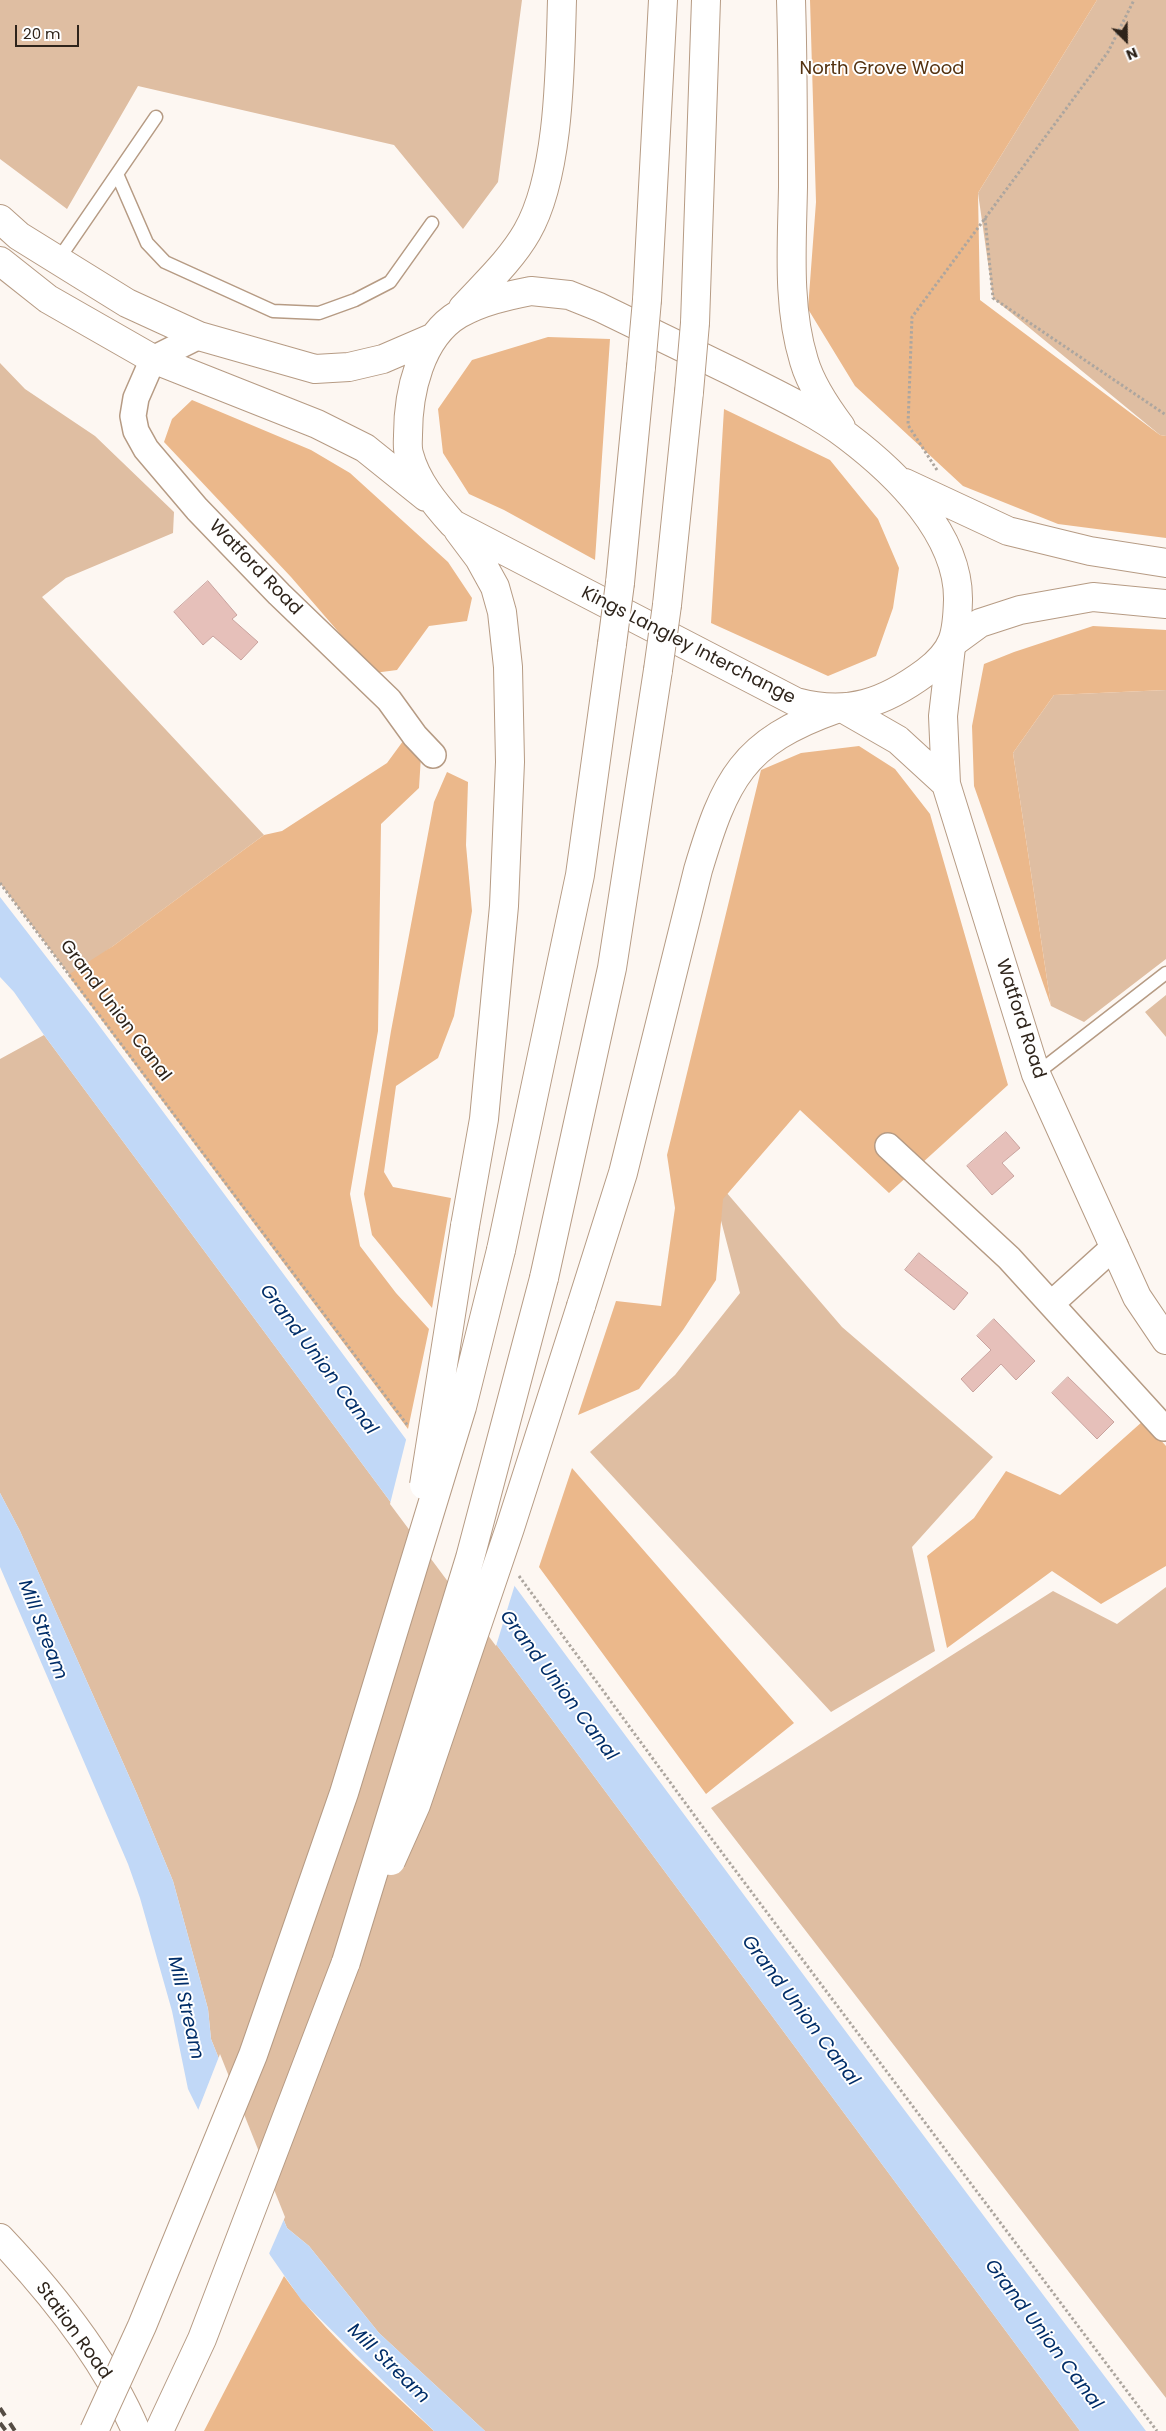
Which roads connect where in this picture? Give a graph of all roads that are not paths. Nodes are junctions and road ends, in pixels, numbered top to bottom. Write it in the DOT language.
graph roads {
  1 [pos="562,0"];
  2 [pos="663,0"];
  3 [pos="706,0"];
  4 [pos="791,0"];
  5 [pos="156,117"];
  6 [pos="118,174"];
  7 [pos="0,219"];
  8 [pos="432,223"];
  9 [pos="58,260"];
  10 [pos="0,261"];
  11 [pos="457,315"];
  12 [pos="199,336"];
  13 [pos="434,337"];
  14 [pos="153,358"];
  15 [pos="846,436"];
  16 [pos="895,478"];
  17 [pos="435,504"];
  18 [pos="453,524"];
  19 [pos="1166,563"];
  20 [pos="1166,604"];
  21 [pos="953,644"];
  22 [pos="841,709"];
  23 [pos="433,754"];
  24 [pos="946,784"];
  25 [pos="1166,974"];
  26 [pos="1036,1074"];
  27 [pos="888,1146"];
  28 [pos="1115,1246"];
  29 [pos="1051,1304"];
  30 [pos="1166,1340"];
  31 [pos="1164,1428"];
  32 [pos="412,1568"];
  33 [pos="346,1962"];
  34 [pos="0,2238"];
  35 [pos="94,2431"];
  36 [pos="136,2431"];
  37 [pos="159,2431"];
  1 -- 11 [label="main road"];
  2 -- 32 [label="main road, bridge"];
  3 -- 33 [label="main road, bridge"];
  4 -- 15 [label="main road"];
  5 -- 6 [label="lane"];
  6 -- 8 [label="lane"];
  6 -- 9 [label="lane"];
  7 -- 9 [label="main road"];
  9 -- 12 [label="main road"];
  10 -- 14 [label="main road"];
  11 -- 13 [label="main road, Kings Langley Interchange"];
  11 -- 15 [label="main road, Kings Langley Interchange"];
  12 -- 13 [label="main road"];
  12 -- 14 [label="street"];
  13 -- 17 [label="main road, Kings Langley Interchange"];
  14 -- 17 [label="main road"];
  14 -- 23 [label="street, Watford Road"];
  15 -- 16 [label="main road, Kings Langley Interchange"];
  16 -- 19 [label="main road"];
  16 -- 21 [label="main road, Kings Langley Interchange"];
  17 -- 18 [label="main road, Kings Langley Interchange"];
  18 -- 22 [label="main road, Kings Langley Interchange"];
  18 -- 32 [label="main road, bridge"];
  20 -- 21 [label="main road"];
  21 -- 22 [label="main road, Kings Langley Interchange"];
  21 -- 24 [label="main road, Watford Road"];
  22 -- 24 [label="main road"];
  22 -- 33 [label="main road, bridge"];
  24 -- 26 [label="main road, Watford Road"];
  25 -- 26 [label="lane"];
  26 -- 28 [label="main road, Watford Road"];
  27 -- 29 [label="street"];
  28 -- 29 [label="street"];
  28 -- 30 [label="main road, Watford Road"];
  29 -- 31 [label="street"];
  32 -- 35 [label="main road, bridge"];
  33 -- 37 [label="main road"];
  34 -- 36 [label="main road, Station Road"];
}
